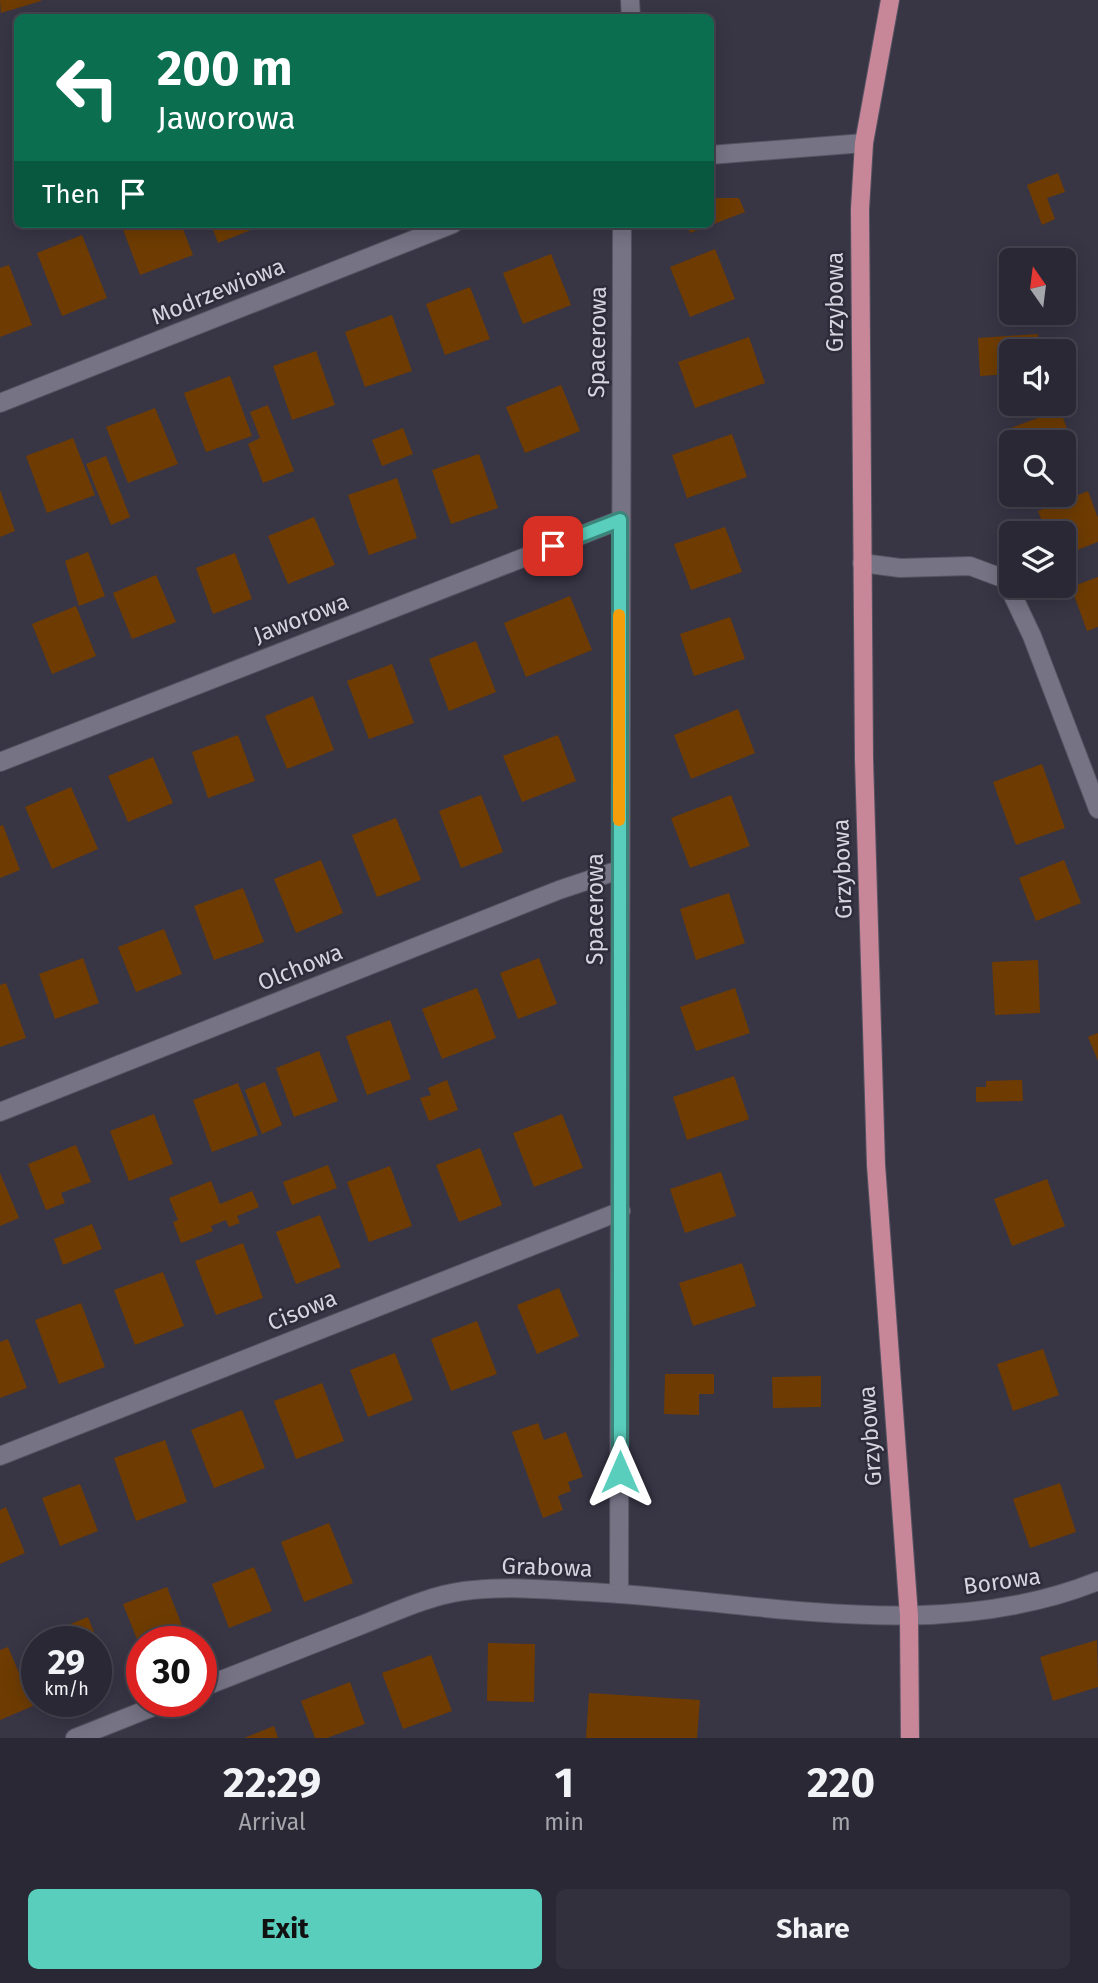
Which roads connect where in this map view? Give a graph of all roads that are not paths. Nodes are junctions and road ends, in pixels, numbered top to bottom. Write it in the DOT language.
graph roads {
  1 [pos="890,0"];
  2 [pos="864,143"];
  3 [pos="714,155"];
  4 [pos="443,228"];
  5 [pos="622,228"];
  6 [pos="0,403"];
  7 [pos="620,520"];
  8 [pos="862,563"];
  9 [pos="0,762"];
  10 [pos="1098,809"];
  11 [pos="619,870"];
  12 [pos="0,1112"];
  13 [pos="621,1211"];
  14 [pos="0,1456"];
  15 [pos="1098,1581"];
  16 [pos="619,1594"];
  17 [pos="909,1616"];
  18 [pos="217,1682"];
  19 [pos="128,1717"];
  20 [pos="75,1738"];
  21 [pos="910,1738"];
  1 -- 2 [label="main road, Grzybowa"];
  2 -- 3 [label="street"];
  2 -- 8 [label="main road, Grzybowa"];
  4 -- 6 [label="street, Modrzewiowa"];
  5 -- 7 [label="street, Spacerowa"];
  7 -- 9 [label="street, Jaworowa"];
  7 -- 11 [label="street, Spacerowa"];
  8 -- 10 [label="street"];
  8 -- 17 [label="main road, Grzybowa"];
  11 -- 12 [label="street, Olchowa"];
  11 -- 13 [label="street, Spacerowa"];
  13 -- 14 [label="street, Cisowa"];
  13 -- 16 [label="street, Spacerowa"];
  15 -- 17 [label="street, Borowa"];
  16 -- 17 [label="street, Grabowa"];
  16 -- 18 [label="street, Grabowa"];
  17 -- 21 [label="main road, Grzybowa"];
  19 -- 20 [label="street"];
}
